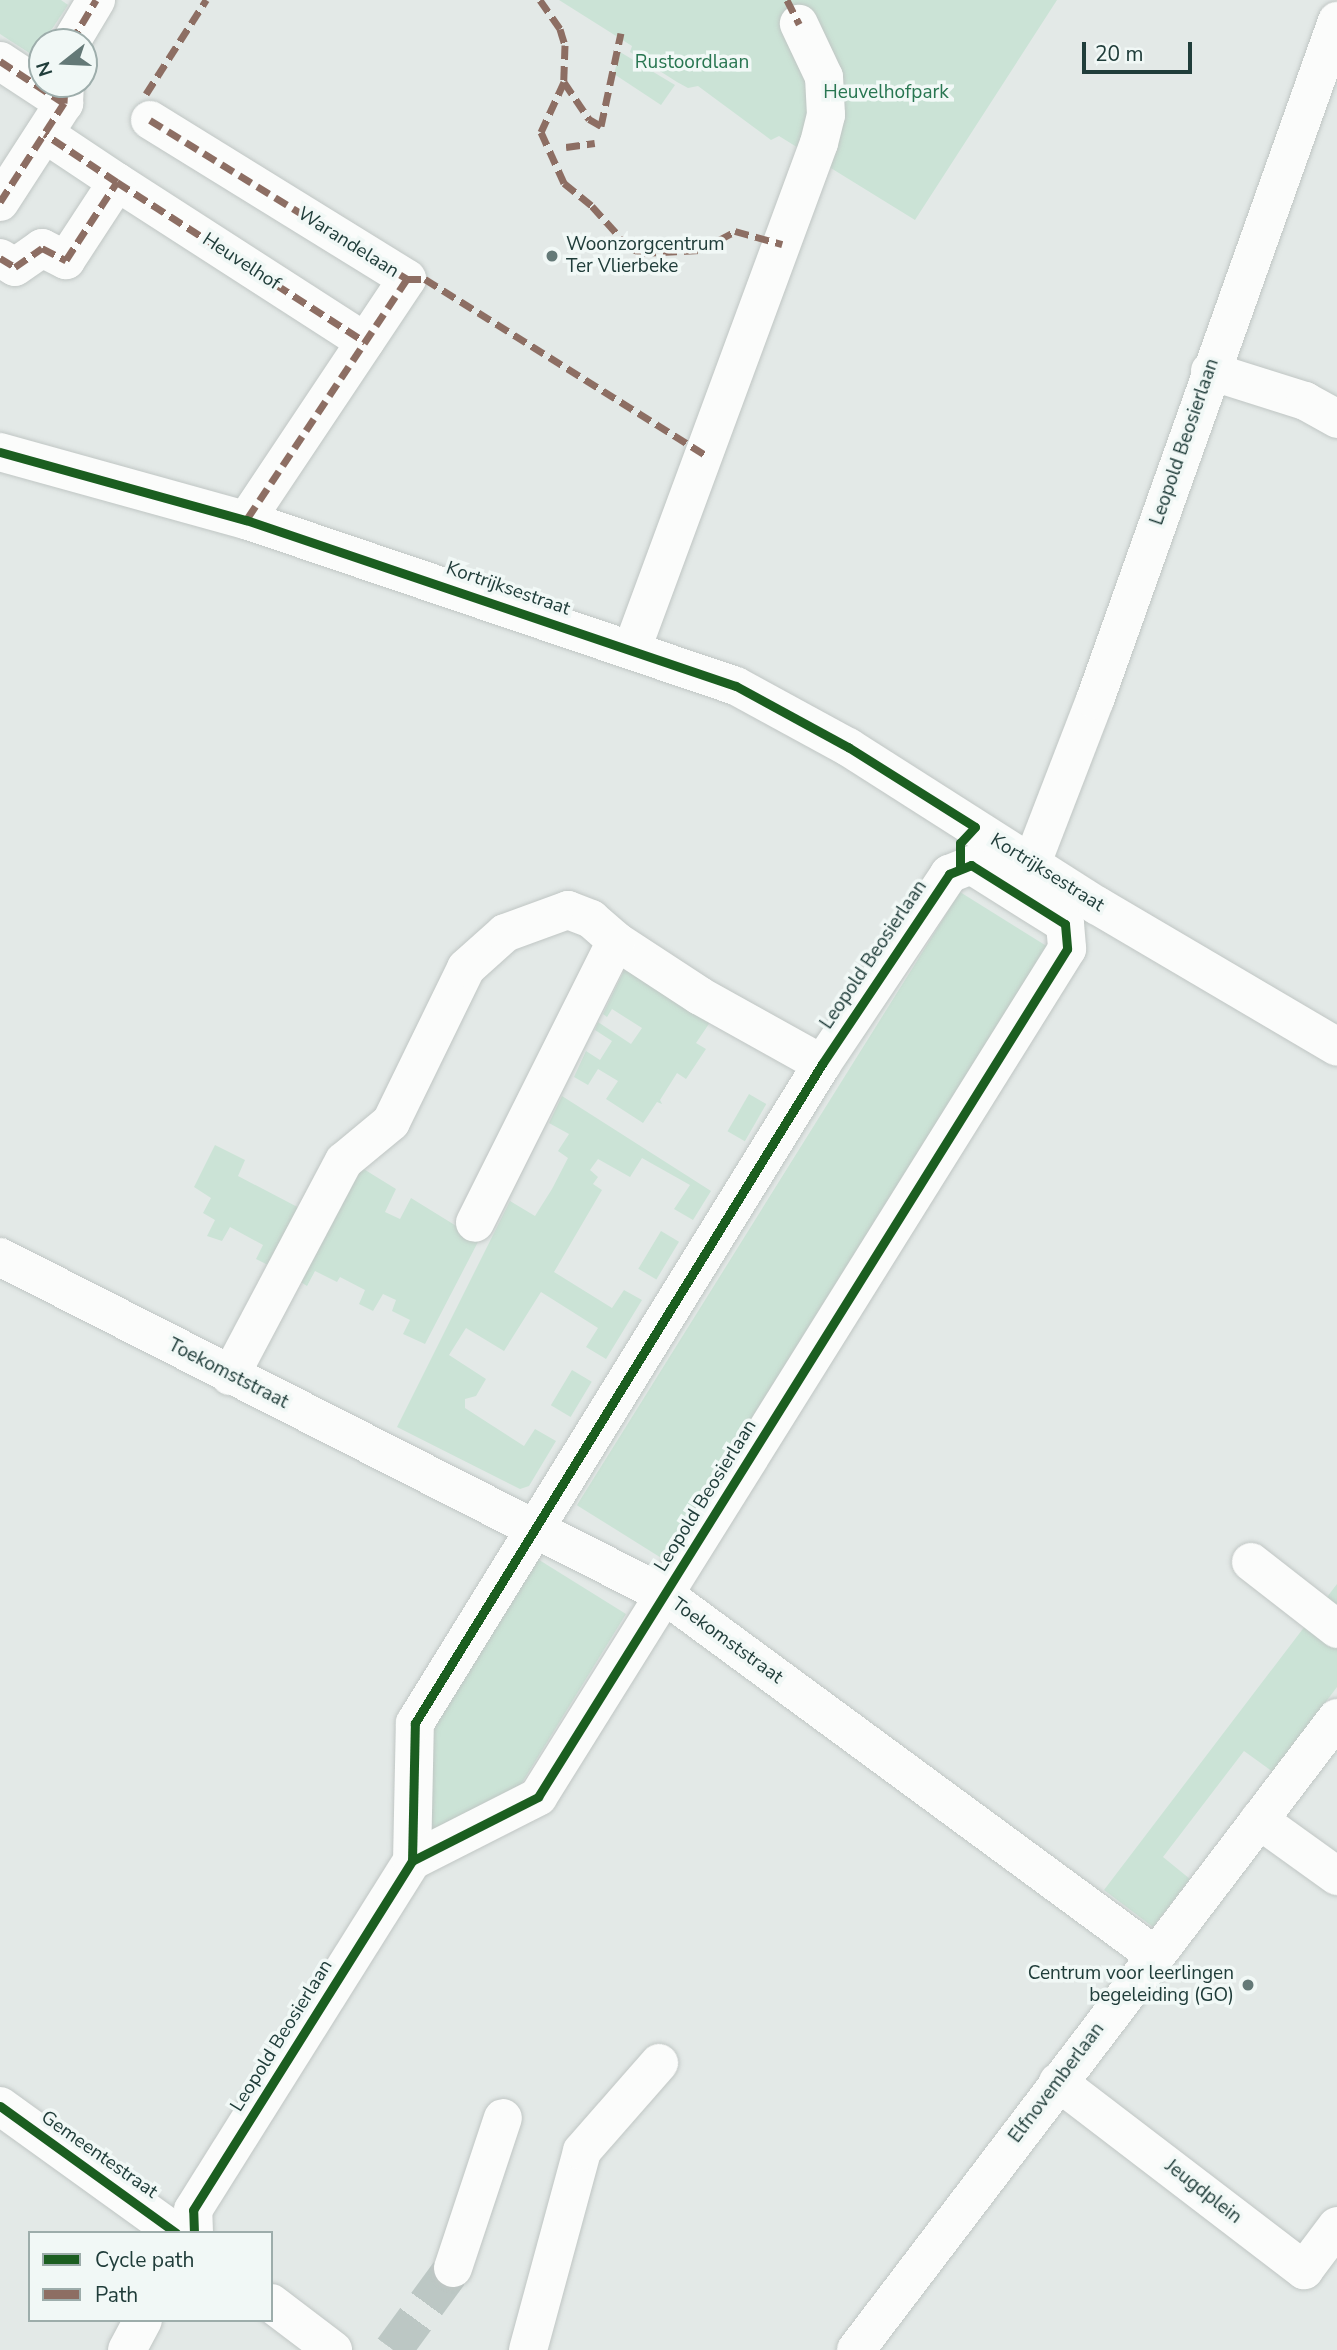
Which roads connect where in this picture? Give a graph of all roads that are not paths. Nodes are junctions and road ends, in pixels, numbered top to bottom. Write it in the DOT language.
graph roads {
  1 [pos="96,0"];
  2 [pos="1337,21"];
  3 [pos="799,24"];
  4 [pos="79,28"];
  5 [pos="0,61"];
  6 [pos="58,107"];
  7 [pos="150,120"];
  8 [pos="117,182"];
  9 [pos="0,202"];
  10 [pos="0,258"];
  11 [pos="365,342"];
  12 [pos="1210,371"];
  13 [pos="1337,419"];
  14 [pos="0,452"];
  15 [pos="246,520"];
  16 [pos="632,649"];
  17 [pos="1032,863"];
  18 [pos="616,941"];
  19 [pos="1337,1047"];
  20 [pos="822,1064"];
  21 [pos="475,1223"];
  22 [pos="0,1257"];
  23 [pos="230,1376"];
  24 [pos="534,1529"];
  25 [pos="1251,1562"];
  26 [pos="665,1595"];
  27 [pos="1337,1629"];
  28 [pos="1337,1718"];
  29 [pos="1259,1820"];
  30 [pos="412,1861"];
  31 [pos="1337,1876"];
  32 [pos="1153,1954"];
  33 [pos="659,2063"];
  34 [pos="1058,2082"];
  35 [pos="0,2106"];
  36 [pos="503,2118"];
  37 [pos="1337,2226"];
  38 [pos="173,2231"];
  39 [pos="194,2231"];
  40 [pos="453,2269"];
  41 [pos="273,2305"];
  42 [pos="142,2322"];
  43 [pos="127,2350"];
  44 [pos="333,2350"];
  45 [pos="528,2350"];
  46 [pos="856,2350"];
  1 -- 4 [label="street"];
  2 -- 12 [label="street, Leopold Beosierlaan"];
  3 -- 16 [label="street"];
  5 -- 6 [label="street, Heuvelhof"];
  6 -- 8 [label="street, Heuvelhof"];
  6 -- 9 [label="street"];
  7 -- 11 [label="street, Warandelaan"];
  8 -- 10 [label="street"];
  8 -- 11 [label="street, Heuvelhof"];
  11 -- 15 [label="street, Warandelaan"];
  12 -- 13 [label="street"];
  12 -- 17 [label="street, Leopold Beosierlaan"];
  14 -- 15 [label="street, Kortrijksestraat"];
  15 -- 16 [label="street, Kortrijksestraat"];
  16 -- 17 [label="street, Kortrijksestraat"];
  17 -- 19 [label="street, Kortrijksestraat"];
  18 -- 20 [label="street"];
  18 -- 21 [label="street"];
  18 -- 23 [label="street"];
  20 -- 24 [label="street, Leopold Beosierlaan"];
  20 -- 26 [label="street, Leopold Beosierlaan"];
  22 -- 23 [label="street, Toekomststraat"];
  23 -- 24 [label="street, Toekomststraat"];
  24 -- 26 [label="street, Toekomststraat"];
  24 -- 30 [label="street, Leopold Beosierlaan"];
  25 -- 27 [label="street"];
  26 -- 30 [label="street, Leopold Beosierlaan"];
  26 -- 32 [label="street, Toekomststraat"];
  28 -- 29 [label="street, Elfnovemberlaan"];
  29 -- 31 [label="street"];
  29 -- 32 [label="street, Elfnovemberlaan"];
  30 -- 39 [label="street, Leopold Beosierlaan"];
  32 -- 34 [label="street, Elfnovemberlaan"];
  33 -- 45 [label="street"];
  34 -- 37 [label="street, Jeugdplein"];
  34 -- 46 [label="street, Elfnovemberlaan"];
  35 -- 38 [label="street, Gemeentestraat"];
  36 -- 40 [label="street"];
  41 -- 44 [label="street"];
  42 -- 43 [label="street"];
}
